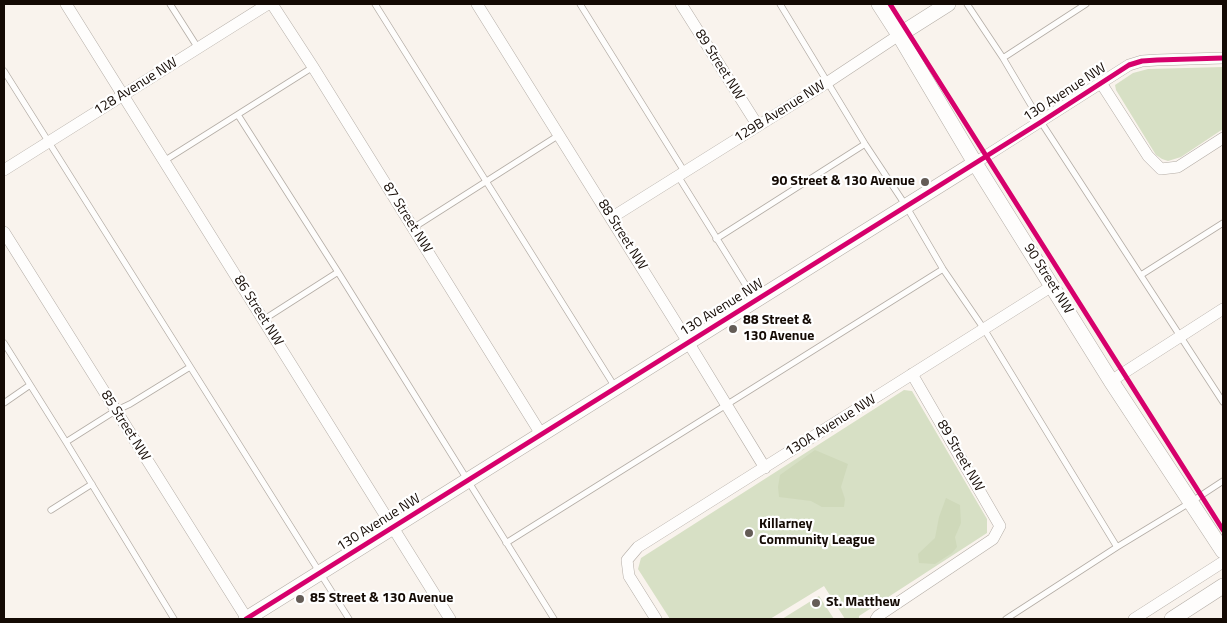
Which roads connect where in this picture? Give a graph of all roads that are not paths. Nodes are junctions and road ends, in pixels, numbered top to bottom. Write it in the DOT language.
graph roads {
  1 [pos="66,4"];
  2 [pos="170,4"];
  3 [pos="270,4"];
  4 [pos="375,4"];
  5 [pos="477,4"];
  6 [pos="580,4"];
  7 [pos="681,4"];
  8 [pos="780,4"];
  9 [pos="879,4"];
  10 [pos="948,4"];
  11 [pos="967,4"];
  12 [pos="1086,4"];
  13 [pos="899,35"];
  14 [pos="198,48"];
  15 [pos="1003,58"];
  16 [pos="1223,58"];
  17 [pos="313,67"];
  18 [pos="4,71"];
  19 [pos="828,82"];
  20 [pos="1101,83"];
  21 [pos="123,95"];
  22 [pos="238,114"];
  23 [pos="1041,122"];
  24 [pos="758,126"];
  25 [pos="559,135"];
  26 [pos="1223,138"];
  27 [pos="49,141"];
  28 [pos="865,144"];
  29 [pos="164,161"];
  30 [pos="975,163"];
  31 [pos="4,170"];
  32 [pos="681,173"];
  33 [pos="486,181"];
  34 [pos="906,206"];
  35 [pos="611,218"];
  36 [pos="1223,223"];
  37 [pos="413,228"];
  38 [pos="4,232"];
  39 [pos="716,239"];
  40 [pos="943,269"];
  41 [pos="338,272"];
  42 [pos="1142,275"];
  43 [pos="1052,286"];
  44 [pos="754,300"];
  45 [pos="1223,309"];
  46 [pos="263,320"];
  47 [pos="984,329"];
  48 [pos="1180,336"];
  49 [pos="688,342"];
  50 [pos="4,343"];
  51 [pos="190,367"];
  52 [pos="912,374"];
  53 [pos="1111,381"];
  54 [pos="30,385"];
  55 [pos="615,388"];
  56 [pos="1223,402"];
  57 [pos="4,403"];
  58 [pos="727,404"];
  59 [pos="115,411"];
  60 [pos="541,434"];
  61 [pos="66,442"];
  62 [pos="765,468"];
  63 [pos="468,480"];
  64 [pos="1223,481"];
  65 [pos="92,484"];
  66 [pos="1191,502"];
  67 [pos="51,510"];
  68 [pos="393,527"];
  69 [pos="506,543"];
  70 [pos="1117,547"];
  71 [pos="1223,551"];
  72 [pos="1223,562"];
  73 [pos="320,572"];
  74 [pos="1223,586"];
  75 [pos="347,618"];
  76 [pos="877,618"];
  77 [pos="174,619"];
  78 [pos="247,619"];
  79 [pos="450,619"];
  80 [pos="554,619"];
  81 [pos="656,619"];
  82 [pos="1006,619"];
  83 [pos="1134,619"];
  84 [pos="1172,619"];
  1 -- 21 [label="street, 86 Street NW"];
  2 -- 14 [label="lane"];
  3 -- 14 [label="street, 128 Avenue NW"];
  3 -- 17 [label="street, 87 Street NW"];
  4 -- 33 [label="lane"];
  5 -- 25 [label="street, 88 Street NW"];
  6 -- 32 [label="lane"];
  7 -- 24 [label="street, 89 Street NW"];
  8 -- 19 [label="lane"];
  9 -- 13 [label="street, 90 Street NW"];
  10 -- 13 [label="street, 129B Avenue NW"];
  11 -- 15 [label="lane"];
  12 -- 15 [label="lane"];
  13 -- 19 [label="street, 129B Avenue NW"];
  13 -- 30 [label="street, 90 Street NW"];
  14 -- 21 [label="street, 128 Avenue NW"];
  15 -- 23 [label="lane"];
  16 -- 20 [label="street, 130 Avenue NW"];
  17 -- 22 [label="lane"];
  17 -- 37 [label="street, 87 Street NW"];
  18 -- 27 [label="lane"];
  19 -- 24 [label="street, 129B Avenue NW"];
  19 -- 28 [label="lane"];
  20 -- 23 [label="street, 130 Avenue NW"];
  20 -- 26 [label="street, 130 Avenue NW"];
  21 -- 27 [label="street, 128 Avenue NW"];
  21 -- 29 [label="street, 86 Street NW"];
  22 -- 29 [label="lane"];
  22 -- 41 [label="lane"];
  23 -- 30 [label="street, 130 Avenue NW"];
  23 -- 42 [label="lane"];
  24 -- 32 [label="street, 129B Avenue NW"];
  25 -- 33 [label="lane"];
  25 -- 35 [label="street, 88 Street NW"];
  27 -- 31 [label="street, 128 Avenue NW"];
  27 -- 51 [label="lane"];
  28 -- 34 [label="lane"];
  28 -- 39 [label="lane"];
  29 -- 46 [label="street, 86 Street NW"];
  30 -- 34 [label="street, 130 Avenue NW"];
  30 -- 43 [label="street, 90 Street NW"];
  32 -- 35 [label="street, 129B Avenue NW"];
  32 -- 39 [label="lane"];
  33 -- 37 [label="lane"];
  33 -- 55 [label="lane"];
  34 -- 40 [label="lane"];
  34 -- 44 [label="street, 130 Avenue NW"];
  35 -- 49 [label="street, 88 Street NW"];
  36 -- 42 [label="lane"];
  37 -- 60 [label="street, 87 Street NW"];
  38 -- 59 [label="street, 85 Street NW"];
  39 -- 44 [label="lane"];
  40 -- 47 [label="lane"];
  40 -- 58 [label="lane"];
  41 -- 46 [label="lane"];
  41 -- 63 [label="lane"];
  42 -- 48 [label="lane"];
  43 -- 47 [label="street, 130A Avenue NW"];
  43 -- 53 [label="street, 90 Street NW"];
  44 -- 49 [label="street, 130 Avenue NW"];
  45 -- 48 [label="street"];
  46 -- 68 [label="street, 86 Street NW"];
  47 -- 52 [label="street, 130A Avenue NW"];
  47 -- 70 [label="lane"];
  48 -- 53 [label="street"];
  48 -- 56 [label="lane"];
  49 -- 55 [label="street, 130 Avenue NW"];
  49 -- 58 [label="street, 88 Street NW"];
  50 -- 54 [label="lane"];
  51 -- 59 [label="lane"];
  51 -- 73 [label="lane"];
  52 -- 62 [label="street, 130A Avenue NW"];
  52 -- 76 [label="street, 89 Street NW"];
  53 -- 66 [label="street, 90 Street NW"];
  54 -- 57 [label="lane"];
  54 -- 61 [label="lane"];
  55 -- 60 [label="street, 130 Avenue NW"];
  58 -- 62 [label="street, 88 Street NW"];
  58 -- 69 [label="lane"];
  59 -- 61 [label="lane"];
  59 -- 78 [label="street, 85 Street NW"];
  60 -- 63 [label="street, 130 Avenue NW"];
  61 -- 65 [label="lane"];
  62 -- 81 [label="street, 130A Avenue NW"];
  63 -- 68 [label="street, 130 Avenue NW"];
  63 -- 69 [label="lane"];
  64 -- 66 [label="lane"];
  65 -- 67 [label="lane"];
  65 -- 77 [label="lane"];
  66 -- 70 [label="lane"];
  66 -- 71 [label="street, 90 Street NW"];
  68 -- 73 [label="street, 130 Avenue NW"];
  68 -- 79 [label="street, 86 Street NW"];
  69 -- 80 [label="lane"];
  70 -- 82 [label="lane"];
  72 -- 83 [label="street"];
  73 -- 75 [label="lane"];
  73 -- 78 [label="street, 130 Avenue NW"];
  74 -- 84 [label="street"];
}
